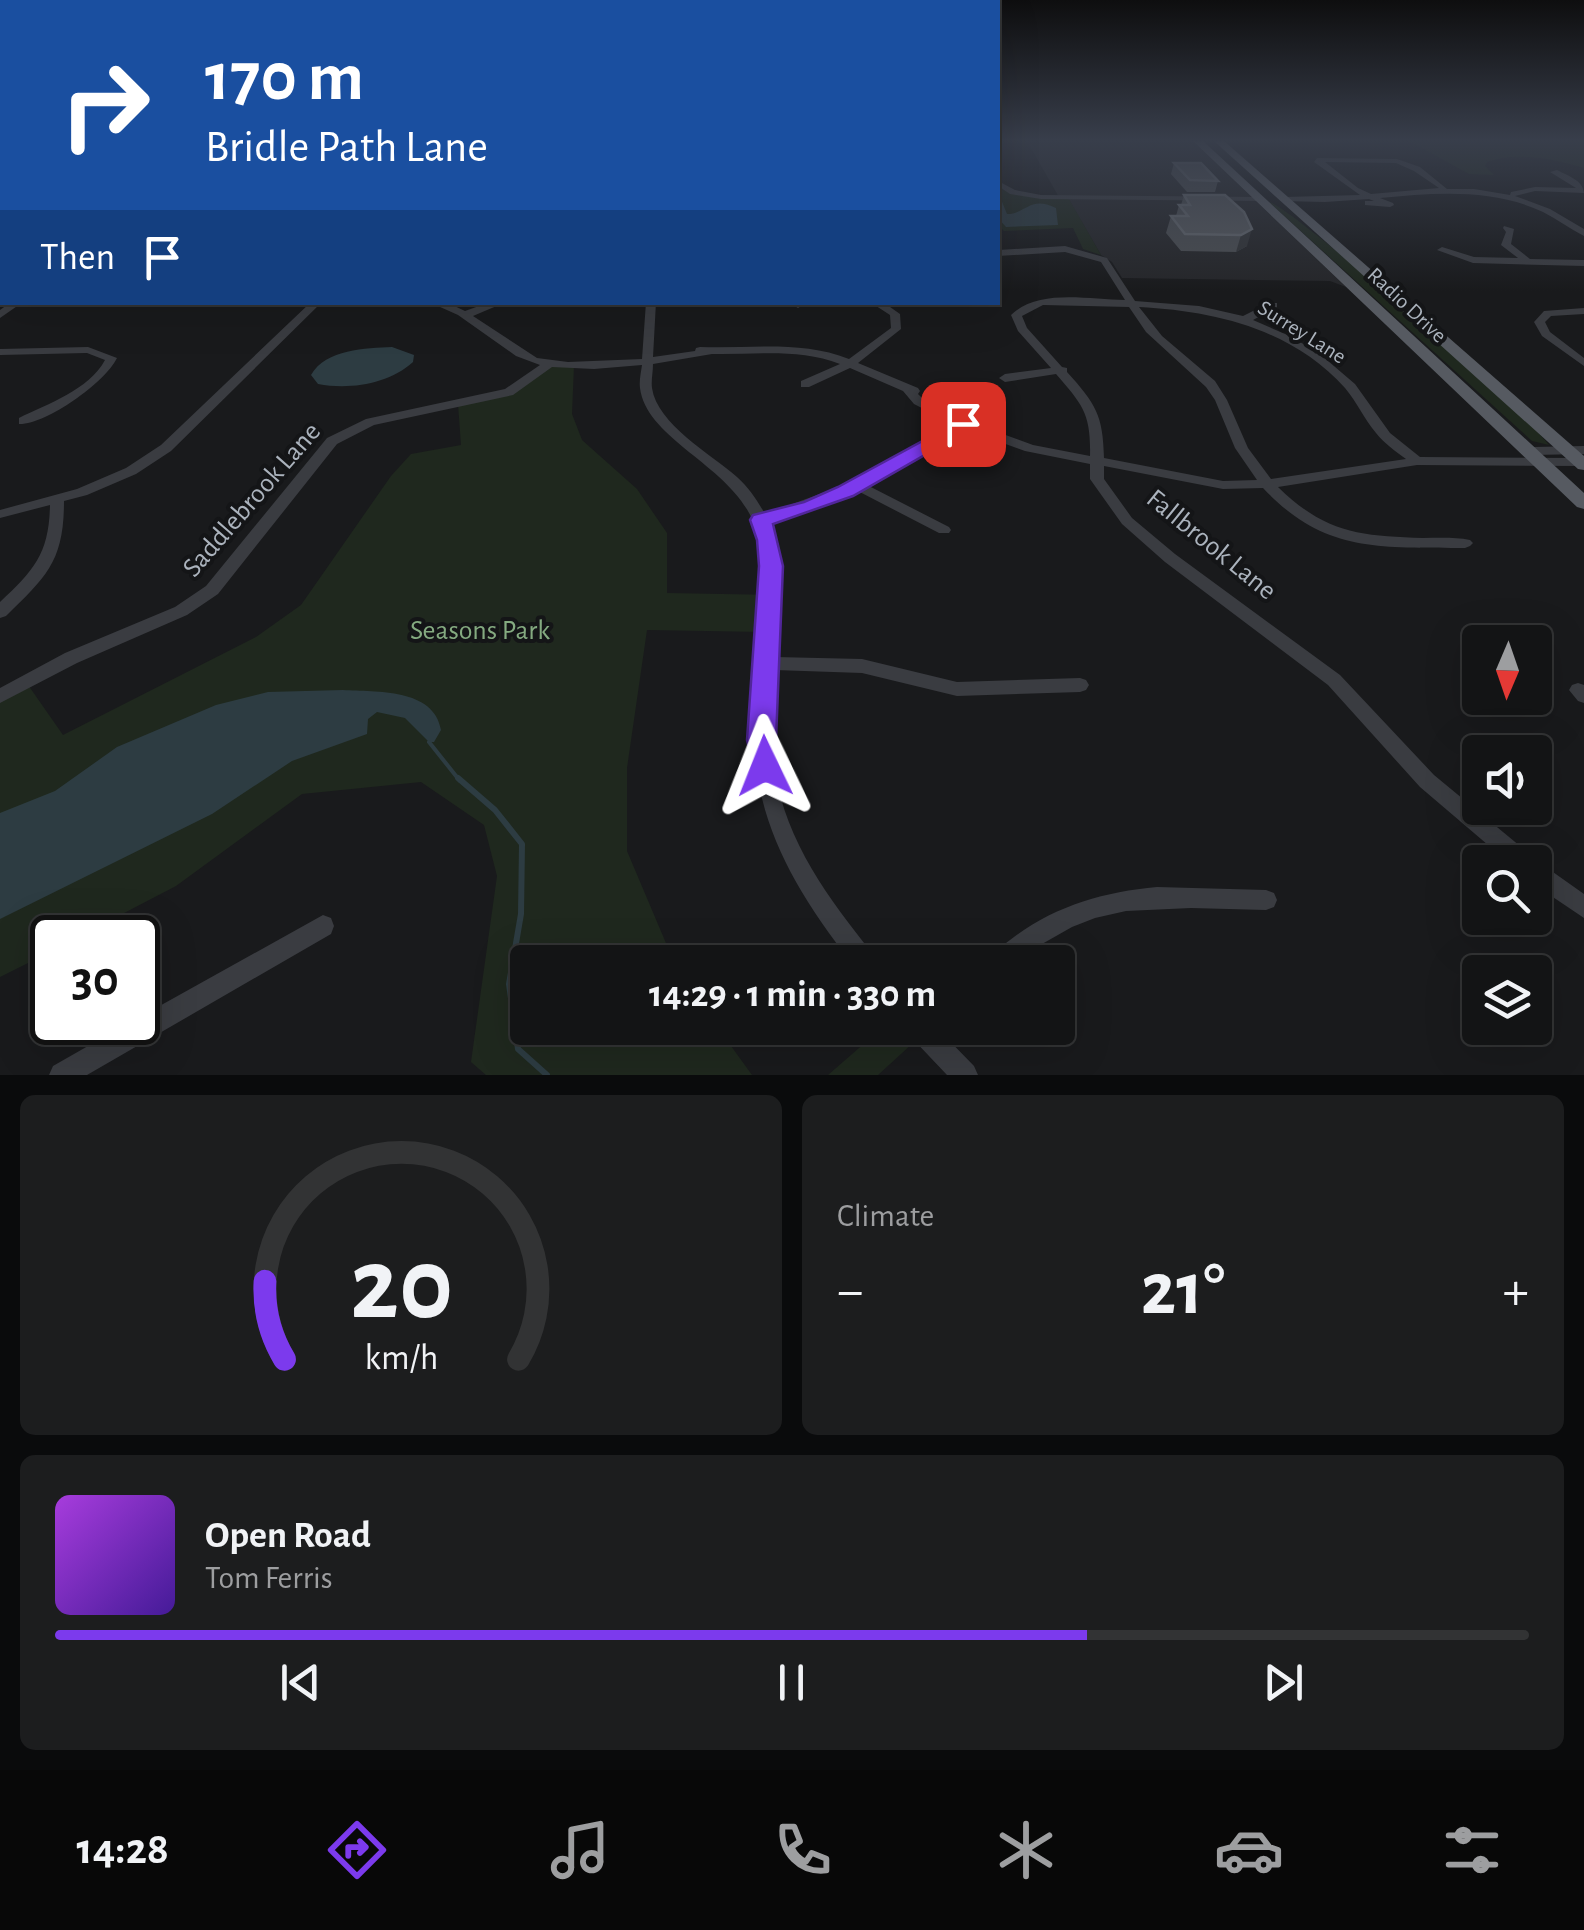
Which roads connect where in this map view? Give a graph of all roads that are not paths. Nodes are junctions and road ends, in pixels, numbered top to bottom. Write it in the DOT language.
graph roads {
  1 [pos="1012,191"];
  2 [pos="1252,191"];
  3 [pos="1257,191"];
  4 [pos="1275,191"];
  5 [pos="1357,191"];
  6 [pos="1421,191"];
  7 [pos="1474,191"];
  8 [pos="1527,191"];
  9 [pos="1512,195"];
  10 [pos="1372,198"];
  11 [pos="1284,199"];
  12 [pos="1360,199"];
  13 [pos="1263,202"];
  14 [pos="1307,219"];
  15 [pos="1579,225"];
  16 [pos="1507,228"];
  17 [pos="1584,233"];
  18 [pos="1442,250"];
  19 [pos="1000,253"];
  20 [pos="1526,261"];
  21 [pos="1584,263"];
  22 [pos="1132,304"];
  23 [pos="314,305"];
  24 [pos="442,305"];
  25 [pos="493,305"];
  26 [pos="651,305"];
  27 [pos="880,305"];
  28 [pos="1274,306"];
  29 [pos="1584,311"];
  30 [pos="468,314"];
  31 [pos="1523,314"];
  32 [pos="1540,318"];
  33 [pos="1246,319"];
  34 [pos="0,352"];
  35 [pos="648,359"];
  36 [pos="852,363"];
  37 [pos="1584,363"];
  38 [pos="549,364"];
  39 [pos="1063,370"];
  40 [pos="1005,378"];
  41 [pos="805,384"];
  42 [pos="23,421"];
  43 [pos="963,424"];
  44 [pos="1534,456"];
  45 [pos="1096,458"];
  46 [pos="1580,458"];
  47 [pos="1417,461"];
  48 [pos="1268,484"];
  49 [pos="856,485"];
  50 [pos="56,501"];
  51 [pos="1584,503"];
  52 [pos="0,514"];
  53 [pos="761,520"];
  54 [pos="944,530"];
  55 [pos="1466,543"];
  56 [pos="0,612"];
  57 [pos="767,663"];
  58 [pos="1080,685"];
  59 [pos="0,696"];
  60 [pos="1503,845"];
  61 [pos="1552,884"];
  62 [pos="1266,900"];
  63 [pos="1584,906"];
  64 [pos="324,926"];
  65 [pos="852,945"];
  66 [pos="1021,945"];
  67 [pos="939,1045"];
  68 [pos="62,1075"];
  69 [pos="964,1075"];
  1 -- 13 [label="street"];
  2 -- 13 [label="main road, Radio Drive"];
  3 -- 11 [label="main road"];
  4 -- 11 [label="main road, Radio Drive"];
  5 -- 10 [label="street"];
  6 -- 10 [label="street"];
  7 -- 9 [label="street"];
  8 -- 9 [label="street"];
  9 -- 15 [label="street"];
  10 -- 12 [label="street"];
  10 -- 12 [label="street"];
  11 -- 12 [label="street"];
  11 -- 14 [label="main road, Radio Drive"];
  13 -- 14 [label="main road"];
  13 -- 44 [label="main road, Radio Drive"];
  14 -- 46 [label="main road, Radio Drive"];
  15 -- 17 [label="street"];
  16 -- 20 [label="street"];
  18 -- 20 [label="street"];
  19 -- 22 [label="street"];
  20 -- 21 [label="street"];
  22 -- 33 [label="street, Surrey Lane"];
  22 -- 39 [label="street, Fallbrook Lane"];
  22 -- 48 [label="street"];
  23 -- 50 [label="street"];
  24 -- 30 [label="street"];
  25 -- 30 [label="street"];
  26 -- 35 [label="street"];
  27 -- 36 [label="street"];
  28 -- 33 [label="street"];
  29 -- 32 [label="street"];
  30 -- 38 [label="street"];
  31 -- 32 [label="street"];
  32 -- 37 [label="street"];
  33 -- 47 [label="street, Surrey Lane"];
  34 -- 42 [label="street"];
  35 -- 36 [label="street"];
  35 -- 38 [label="street"];
  35 -- 53 [label="street"];
  36 -- 41 [label="street"];
  36 -- 43 [label="street"];
  38 -- 59 [label="street, Saddlebrook Lane"];
  39 -- 40 [label="street"];
  39 -- 45 [label="street, Fallbrook Lane"];
  43 -- 45 [label="street"];
  43 -- 49 [label="street"];
  44 -- 46 [label="street"];
  44 -- 47 [label="street"];
  44 -- 51 [label="main road, Radio Drive"];
  45 -- 48 [label="street"];
  45 -- 60 [label="street, Fallbrook Lane"];
  47 -- 48 [label="street"];
  48 -- 55 [label="street"];
  49 -- 53 [label="street"];
  49 -- 54 [label="street"];
  50 -- 52 [label="street"];
  50 -- 56 [label="street"];
  53 -- 57 [label="street"];
  57 -- 58 [label="street"];
  57 -- 65 [label="street"];
  61 -- 63 [label="street"];
  62 -- 66 [label="street"];
  64 -- 68 [label="street"];
  67 -- 69 [label="street"];
}
